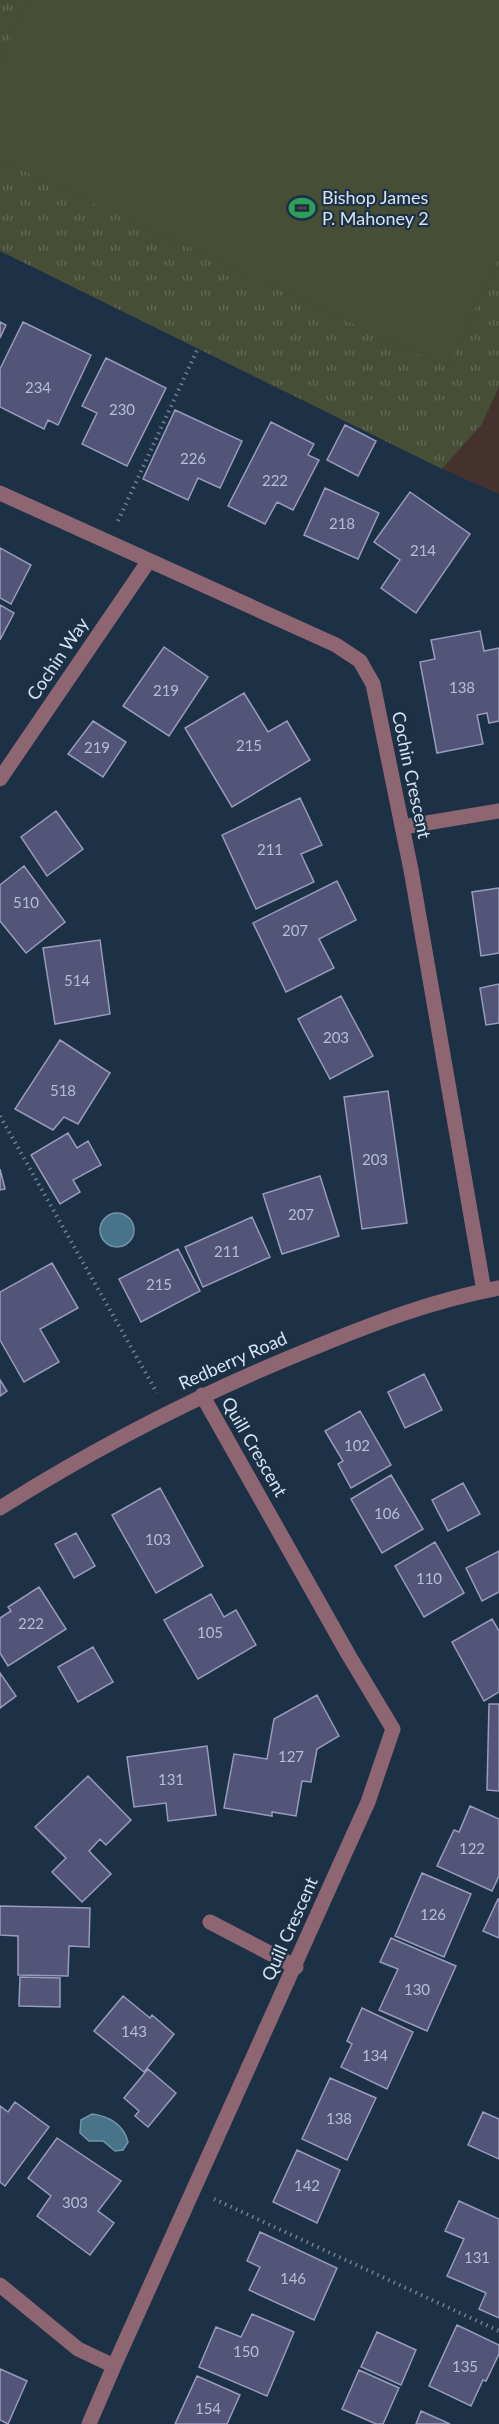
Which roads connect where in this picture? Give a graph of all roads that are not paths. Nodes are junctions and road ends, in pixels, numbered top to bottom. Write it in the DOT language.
graph roads {
  1 [pos="0,493"];
  2 [pos="148,562"];
  3 [pos="0,779"];
  4 [pos="499,811"];
  5 [pos="403,827"];
  6 [pos="491,1289"];
  7 [pos="202,1395"];
  8 [pos="0,1508"];
  9 [pos="210,1922"];
  10 [pos="296,1967"];
  11 [pos="0,2285"];
  12 [pos="114,2366"];
  13 [pos="88,2424"];
  1 -- 2 [label="street, Cochin Crescent"];
  2 -- 3 [label="street, Cochin Way"];
  2 -- 5 [label="street, Cochin Crescent"];
  4 -- 5 [label="street"];
  5 -- 6 [label="street, Cochin Crescent"];
  6 -- 7 [label="street, Redberry Road"];
  7 -- 8 [label="street, Redberry Road"];
  7 -- 10 [label="street, Quill Crescent"];
  9 -- 10 [label="street"];
  10 -- 12 [label="street, Quill Crescent"];
  11 -- 12 [label="street"];
  12 -- 13 [label="street, Quill Crescent"];
}
